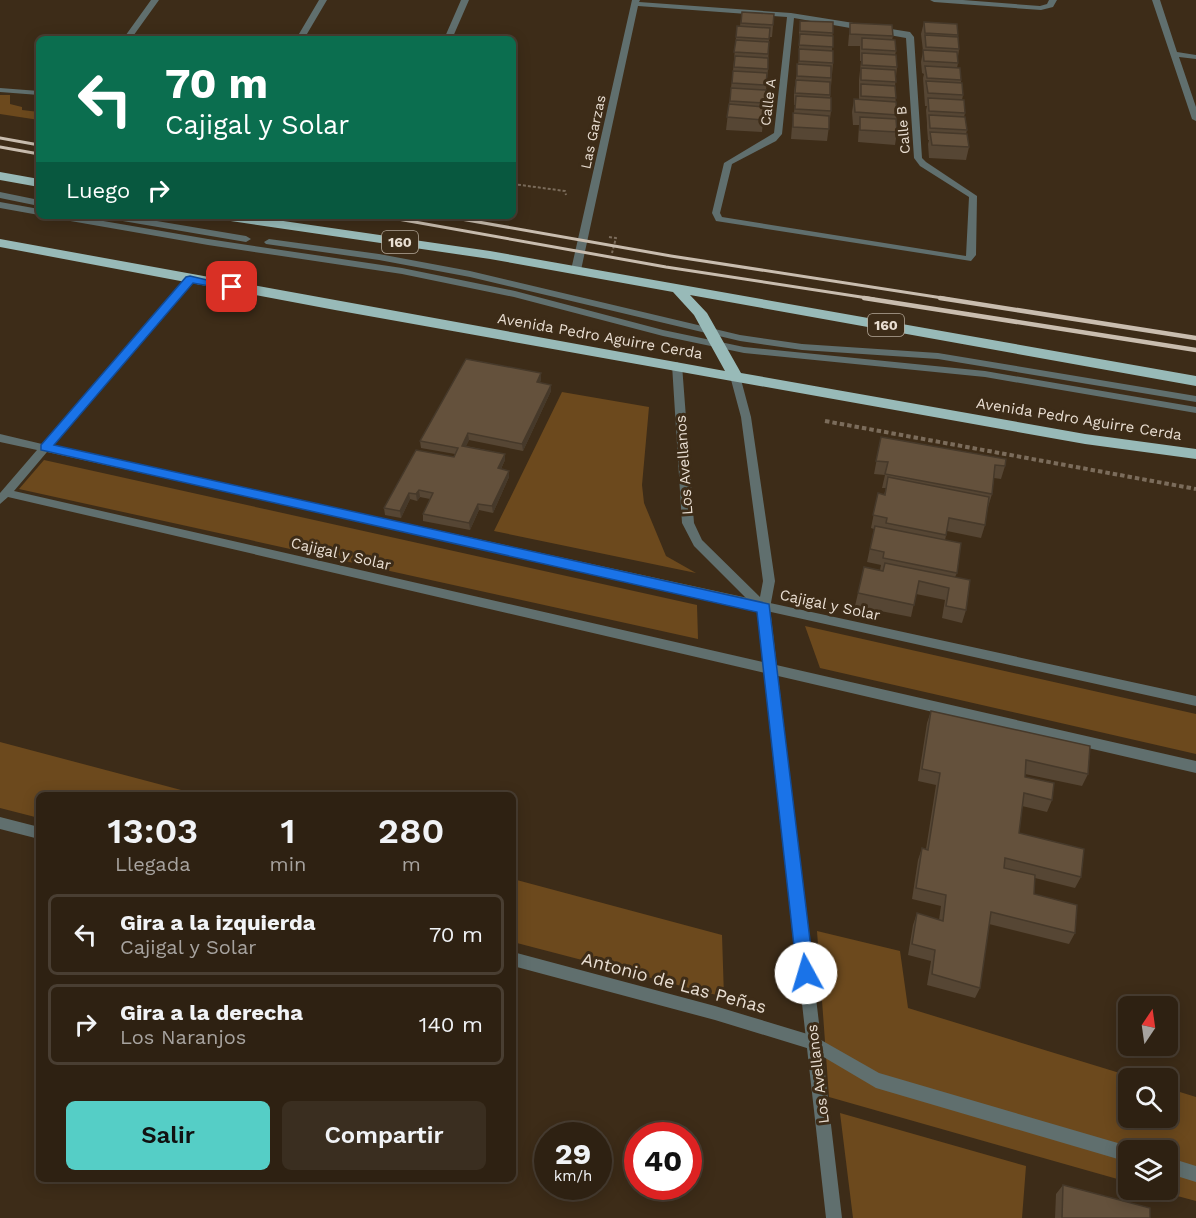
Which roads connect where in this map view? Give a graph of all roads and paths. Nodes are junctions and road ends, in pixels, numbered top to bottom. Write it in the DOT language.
graph roads {
  1 [pos="155,0"];
  2 [pos="323,0"];
  3 [pos="465,0"];
  4 [pos="934,0"];
  5 [pos="1053,0"];
  6 [pos="1156,0"];
  7 [pos="635,2"];
  8 [pos="791,15"];
  9 [pos="129,36"];
  10 [pos="302,36"];
  11 [pos="449,36"];
  12 [pos="1174,54"];
  13 [pos="1196,57"];
  14 [pos="0,90"];
  15 [pos="36,93"];
  16 [pos="1196,119"];
  17 [pos="0,176"];
  18 [pos="36,182"];
  19 [pos="516,184"];
  20 [pos="565,191"];
  21 [pos="0,195"];
  22 [pos="36,202"];
  23 [pos="0,205"];
  24 [pos="36,211"];
  25 [pos="77,219"];
  26 [pos="129,219"];
  27 [pos="244,219"];
  28 [pos="0,243"];
  29 [pos="961,259"];
  30 [pos="576,270"];
  31 [pos="190,279"];
  32 [pos="677,288"];
  33 [pos="711,332"];
  34 [pos="719,346"];
  35 [pos="677,365"];
  36 [pos="735,376"];
  37 [pos="1196,381"];
  38 [pos="1196,399"];
  39 [pos="1196,411"];
  40 [pos="818,419"];
  41 [pos="0,438"];
  42 [pos="46,447"];
  43 [pos="1196,454"];
  44 [pos="1196,489"];
  45 [pos="3,497"];
  46 [pos="764,608"];
  47 [pos="771,670"];
  48 [pos="1196,701"];
  49 [pos="1196,766"];
  50 [pos="0,823"];
  51 [pos="36,832"];
  52 [pos="516,960"];
  53 [pos="814,1043"];
  54 [pos="1118,1151"];
  55 [pos="1178,1168"];
  56 [pos="1196,1174"];
  57 [pos="834,1218"];
  1 -- 9 [label="street"];
  2 -- 10 [label="street"];
  3 -- 11 [label="street"];
  4 -- 5 [label="street"];
  6 -- 12 [label="street"];
  7 -- 8 [label="street"];
  7 -- 30 [label="street, Las Garzas"];
  8 -- 29 [label="street, Calle B"];
  8 -- 29 [label="street, Calle A"];
  12 -- 13 [label="street"];
  12 -- 16 [label="street"];
  14 -- 15 [label="street"];
  17 -- 18 [label="highway"];
  19 -- 20 [label="path"];
  21 -- 22 [label="street"];
  23 -- 24 [label="street"];
  25 -- 34 [label="street"];
  26 -- 33 [label="street"];
  27 -- 30 [label="highway, 160"];
  28 -- 31 [label="highway, Avenida Pedro Aguirre Cerda"];
  30 -- 32 [label="highway, 160"];
  31 -- 35 [label="highway, Avenida Pedro Aguirre Cerda"];
  31 -- 42 [label="street"];
  32 -- 33 [label="highway"];
  32 -- 37 [label="highway, 160"];
  33 -- 34 [label="highway"];
  33 -- 38 [label="street"];
  34 -- 36 [label="highway"];
  34 -- 39 [label="street"];
  35 -- 36 [label="highway, Avenida Pedro Aguirre Cerda"];
  35 -- 46 [label="street, Los Avellanos"];
  36 -- 43 [label="highway, Avenida Pedro Aguirre Cerda"];
  36 -- 46 [label="street, Los Avellanos"];
  40 -- 44 [label="path"];
  41 -- 42 [label="street, Cajigal y Solar"];
  42 -- 45 [label="street"];
  42 -- 46 [label="street, Cajigal y Solar"];
  45 -- 47 [label="street, Cajigal y Solar"];
  46 -- 47 [label="street, Los Avellanos"];
  46 -- 48 [label="street, Cajigal y Solar"];
  47 -- 49 [label="street, Cajigal y Solar"];
  47 -- 53 [label="street, Los Avellanos"];
  50 -- 51 [label="street"];
  52 -- 53 [label="street, Antonio de Las Peñas"];
  53 -- 54 [label="street, Antonio de Las Peñas"];
  53 -- 57 [label="street, Los Avellanos"];
  55 -- 56 [label="street"];
}
